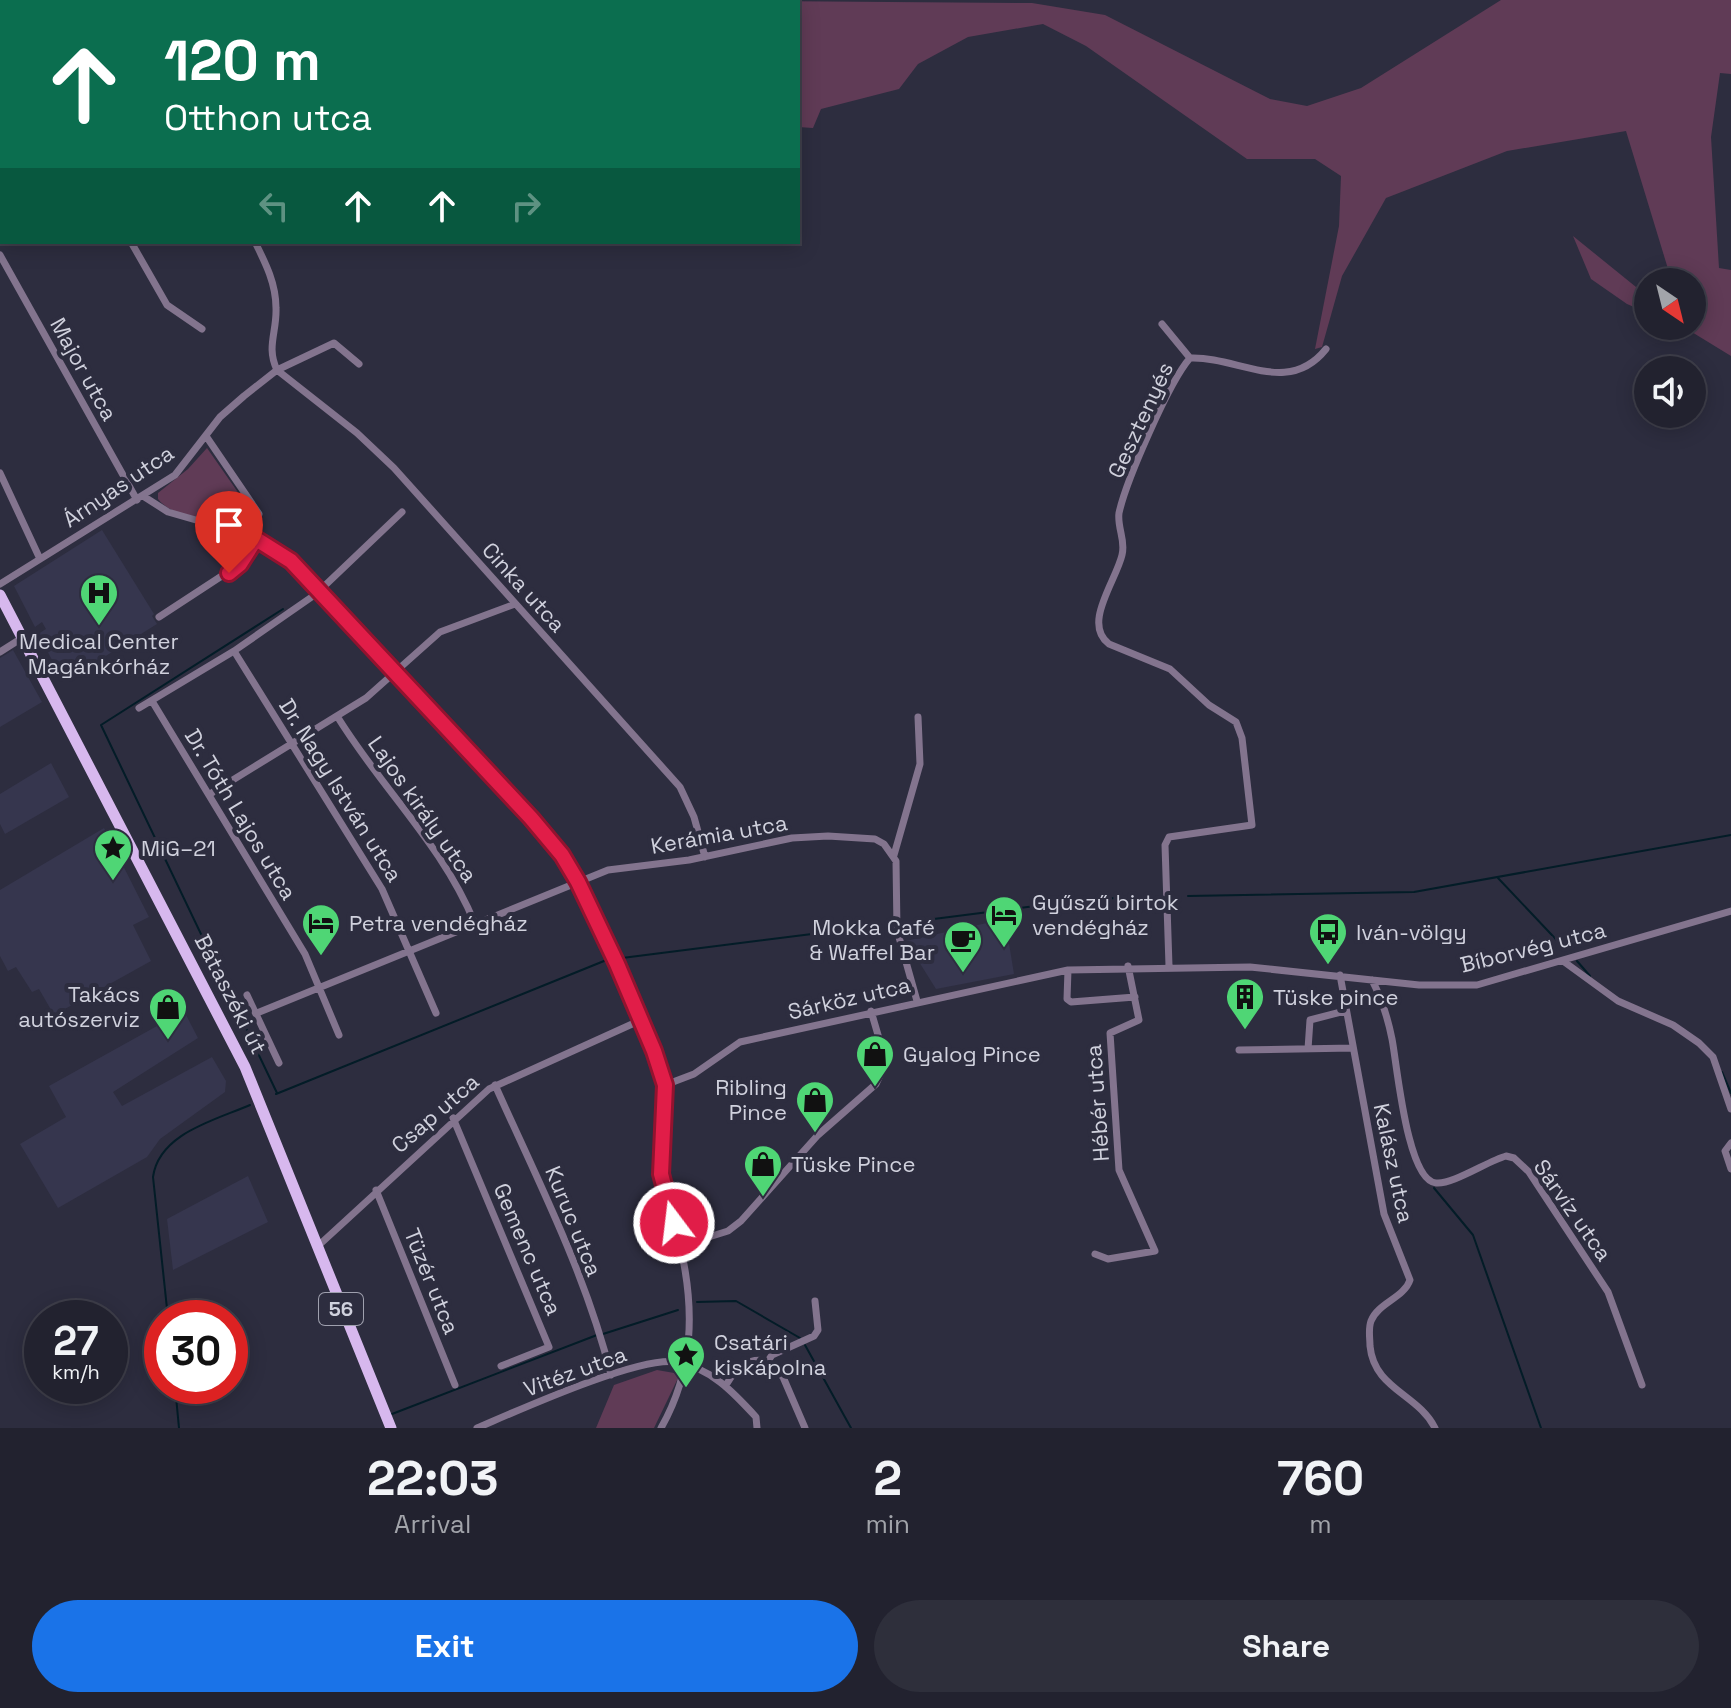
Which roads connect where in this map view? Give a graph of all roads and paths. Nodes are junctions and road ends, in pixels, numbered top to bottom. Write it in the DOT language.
graph roads {
  1 [pos="132,244"];
  2 [pos="256,244"];
  3 [pos="0,255"];
  4 [pos="1162,324"];
  5 [pos="202,329"];
  6 [pos="1326,349"];
  7 [pos="1190,358"];
  8 [pos="359,364"];
  9 [pos="277,370"];
  10 [pos="206,436"];
  11 [pos="0,473"];
  12 [pos="140,498"];
  13 [pos="402,512"];
  14 [pos="254,538"];
  15 [pos="40,559"];
  16 [pos="0,584"];
  17 [pos="321,590"];
  18 [pos="0,595"];
  19 [pos="515,604"];
  20 [pos="159,617"];
  21 [pos="22,638"];
  22 [pos="234,651"];
  23 [pos="0,652"];
  24 [pos="396,672"];
  25 [pos="152,701"];
  26 [pos="139,708"];
  27 [pos="337,716"];
  28 [pos="918,717"];
  29 [pos="293,744"];
  30 [pos="210,794"];
  31 [pos="894,855"];
  32 [pos="705,857"];
  33 [pos="578,882"];
  34 [pos="1731,911"];
  35 [pos="475,924"];
  36 [pos="412,951"];
  37 [pos="1563,961"];
  38 [pos="1128,966"];
  39 [pos="1169,966"];
  40 [pos="1068,970"];
  41 [pos="1340,975"];
  42 [pos="1372,980"];
  43 [pos="321,988"];
  44 [pos="247,995"];
  45 [pos="1135,997"];
  46 [pos="917,1001"];
  47 [pos="871,1011"];
  48 [pos="1345,1011"];
  49 [pos="257,1013"];
  50 [pos="436,1013"];
  51 [pos="641,1020"];
  52 [pos="339,1035"];
  53 [pos="1353,1048"];
  54 [pos="1308,1049"];
  55 [pos="1239,1050"];
  56 [pos="279,1063"];
  57 [pos="495,1085"];
  58 [pos="665,1085"];
  59 [pos="1731,1109"];
  60 [pos="453,1118"];
  61 [pos="1731,1143"];
  62 [pos="1731,1169"];
  63 [pos="376,1190"];
  64 [pos="318,1246"];
  65 [pos="680,1246"];
  66 [pos="1095,1254"];
  67 [pos="815,1301"];
  68 [pos="768,1361"];
  69 [pos="686,1365"];
  70 [pos="501,1366"];
  71 [pos="611,1375"];
  72 [pos="455,1385"];
  73 [pos="726,1385"];
  74 [pos="1642,1385"];
  75 [pos="391,1428"];
  76 [pos="477,1428"];
  77 [pos="661,1428"];
  78 [pos="757,1428"];
  79 [pos="805,1428"];
  80 [pos="1435,1428"];
  1 -- 5 [label="street"];
  2 -- 9 [label="street"];
  3 -- 12 [label="street, Major utca"];
  4 -- 7 [label="street"];
  6 -- 7 [label="street, Gesztenyés"];
  7 -- 39 [label="street, Gesztenyés"];
  8 -- 9 [label="street, Árnyas utca"];
  9 -- 10 [label="street, Árnyas utca"];
  9 -- 19 [label="street, Cinka utca"];
  10 -- 12 [label="street, Árnyas utca"];
  10 -- 14 [label="street"];
  11 -- 15 [label="street"];
  12 -- 14 [label="street"];
  12 -- 15 [label="street, Árnyas utca"];
  13 -- 17 [label="street"];
  14 -- 17 [label="street"];
  14 -- 20 [label="street"];
  15 -- 16 [label="street, Árnyas utca"];
  17 -- 22 [label="street"];
  17 -- 24 [label="street"];
  18 -- 21 [label="main road, Bátaszéki út / 56"];
  19 -- 24 [label="street"];
  19 -- 32 [label="street, Cinka utca"];
  21 -- 23 [label="street"];
  21 -- 64 [label="main road, Bátaszéki út / 56"];
  22 -- 25 [label="street"];
  22 -- 29 [label="street, Dr. Nagy István utca"];
  24 -- 27 [label="street"];
  24 -- 33 [label="street"];
  25 -- 26 [label="street"];
  25 -- 30 [label="street, Dr. Tóth Lajos utca"];
  27 -- 29 [label="street"];
  27 -- 35 [label="street, Lajos király utca"];
  28 -- 31 [label="street"];
  29 -- 30 [label="street"];
  29 -- 36 [label="street, Dr. Nagy István utca"];
  30 -- 43 [label="street, Dr. Tóth Lajos utca"];
  31 -- 32 [label="street, Kerámia utca"];
  31 -- 46 [label="street"];
  32 -- 33 [label="street, Kerámia utca"];
  33 -- 35 [label="street, Kerámia utca"];
  33 -- 51 [label="street"];
  34 -- 37 [label="street, Bíborvég utca"];
  35 -- 36 [label="street, Kerámia utca"];
  36 -- 43 [label="street, Kerámia utca"];
  36 -- 50 [label="street"];
  37 -- 42 [label="street, Bíborvég utca"];
  37 -- 59 [label="street"];
  38 -- 39 [label="street, Sárköz utca"];
  38 -- 40 [label="street, Sárköz utca"];
  38 -- 45 [label="street"];
  39 -- 41 [label="street, Sárköz utca"];
  40 -- 45 [label="street"];
  40 -- 46 [label="street, Sárköz utca"];
  41 -- 42 [label="street, Bíborvég utca"];
  41 -- 48 [label="street, Kalász utca"];
  42 -- 74 [label="street, Sárvíz utca"];
  43 -- 49 [label="street, Kerámia utca"];
  43 -- 52 [label="street"];
  44 -- 49 [label="street"];
  45 -- 66 [label="street, Hébér utca"];
  46 -- 47 [label="street, Sárköz utca"];
  47 -- 58 [label="street, Sárköz utca"];
  47 -- 65 [label="street"];
  48 -- 53 [label="street, Kalász utca"];
  48 -- 54 [label="street"];
  49 -- 56 [label="street"];
  51 -- 57 [label="street, Csap utca"];
  51 -- 58 [label="street"];
  53 -- 54 [label="street"];
  53 -- 80 [label="street, Kalász utca"];
  54 -- 55 [label="street"];
  57 -- 60 [label="street, Csap utca"];
  57 -- 71 [label="street, Kuruc utca"];
  58 -- 65 [label="street"];
  60 -- 63 [label="street, Csap utca"];
  60 -- 70 [label="street, Gemenc utca"];
  61 -- 62 [label="street"];
  63 -- 64 [label="street, Csap utca"];
  63 -- 72 [label="street, Tüzér utca"];
  64 -- 75 [label="main road, Bátaszéki út / 56"];
  65 -- 69 [label="street"];
  67 -- 68 [label="street"];
  68 -- 73 [label="street"];
  68 -- 79 [label="street"];
  69 -- 71 [label="street, Vitéz utca"];
  69 -- 73 [label="street"];
  69 -- 77 [label="street"];
  71 -- 76 [label="street, Vitéz utca"];
  73 -- 78 [label="street"];
}
